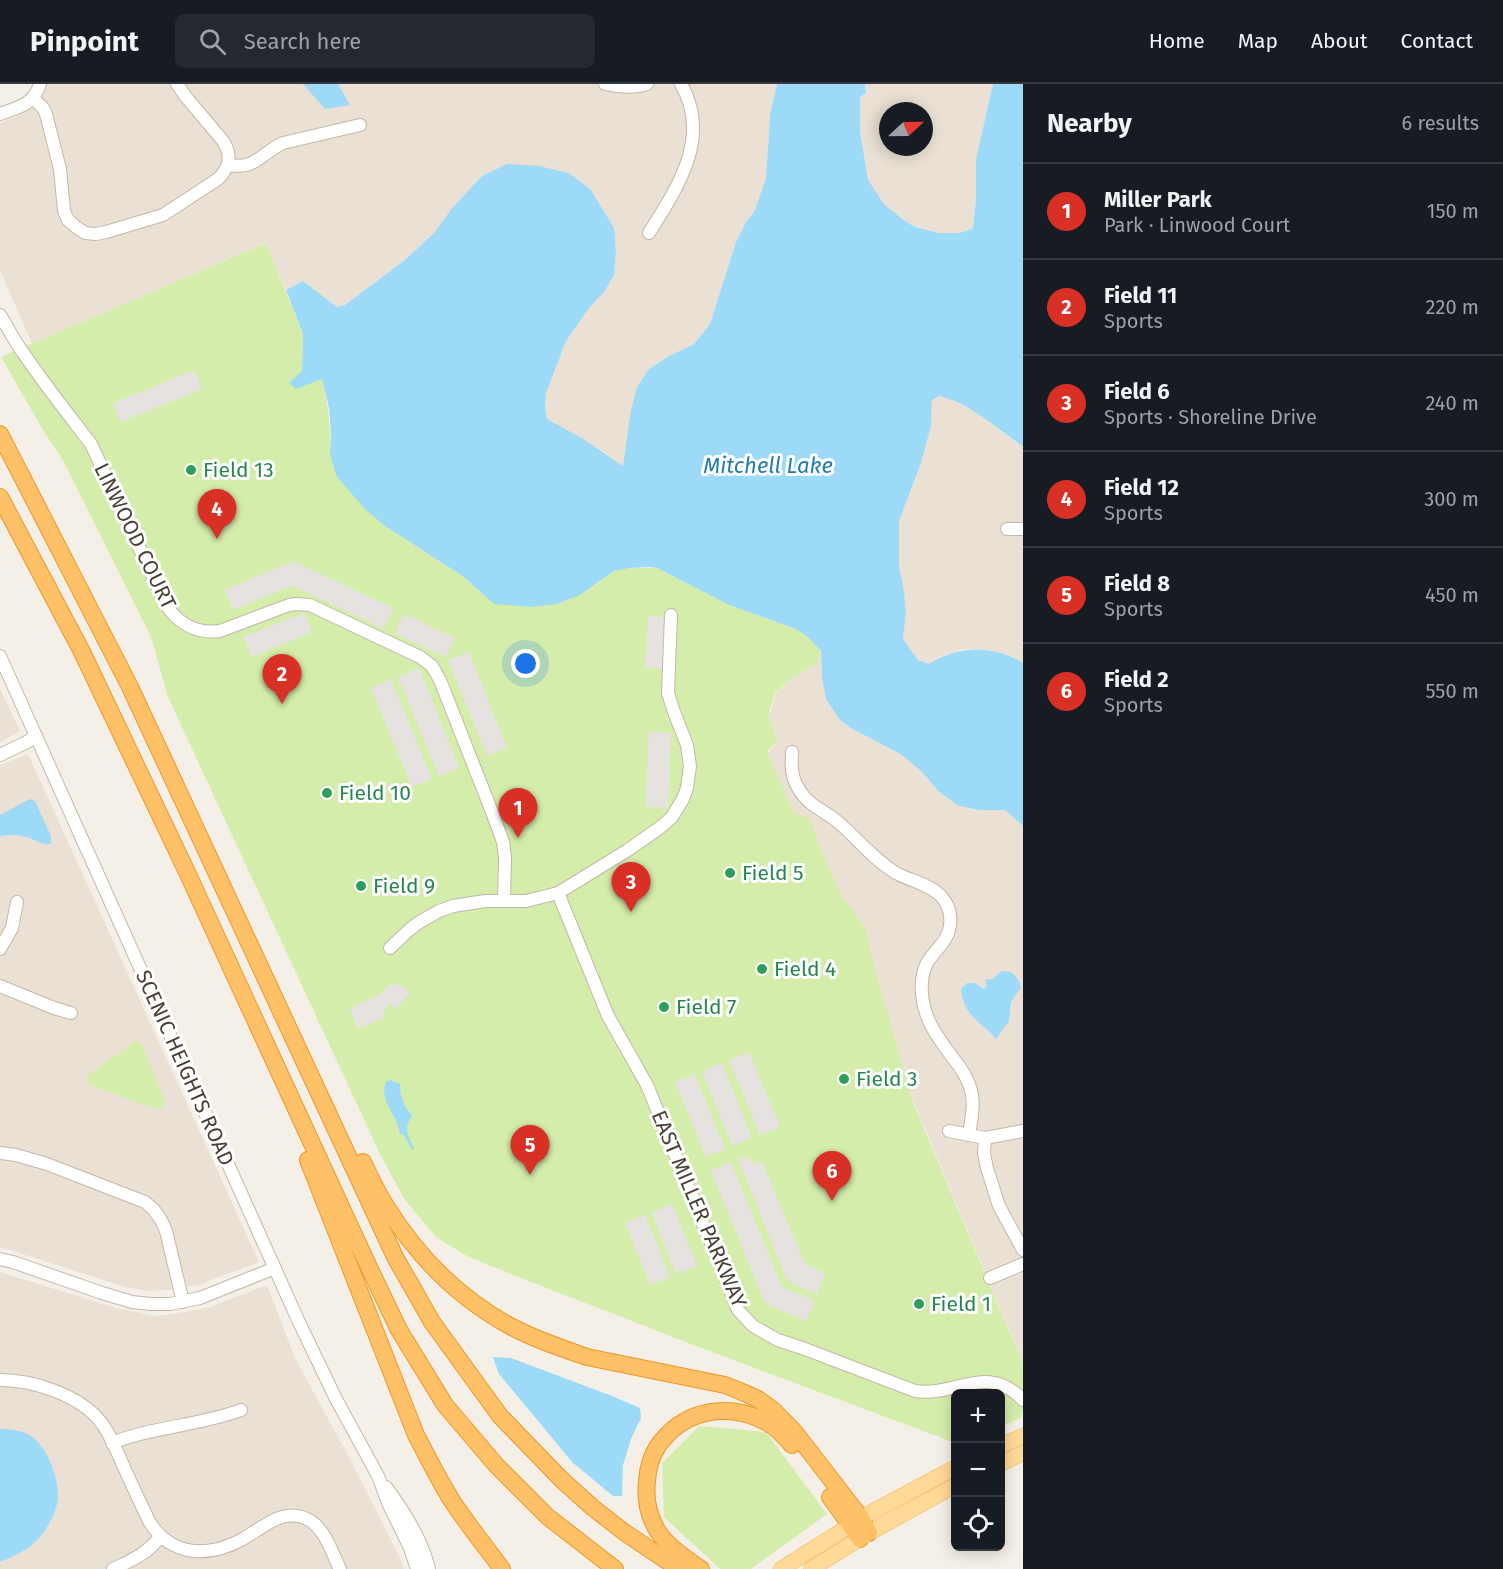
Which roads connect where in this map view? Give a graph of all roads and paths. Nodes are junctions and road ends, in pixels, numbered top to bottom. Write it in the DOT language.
graph roads {
  1 [pos="40,84"];
  2 [pos="177,84"];
  3 [pos="605,84"];
  4 [pos="647,84"];
  5 [pos="681,84"];
  6 [pos="33,98"];
  7 [pos="0,114"];
  8 [pos="360,125"];
  9 [pos="229,165"];
  10 [pos="649,233"];
  11 [pos="0,315"];
  12 [pos="0,434"];
  13 [pos="0,497"];
  14 [pos="0,511"];
  15 [pos="1007,529"];
  16 [pos="1023,529"];
  17 [pos="671,615"];
  18 [pos="81,650"];
  19 [pos="0,656"];
  20 [pos="36,736"];
  21 [pos="792,752"];
  22 [pos="0,755"];
  23 [pos="558,893"];
  24 [pos="504,901"];
  25 [pos="17,902"];
  26 [pos="390,948"];
  27 [pos="0,950"];
  28 [pos="260,964"];
  29 [pos="236,978"];
  30 [pos="0,986"];
  31 [pos="71,1013"];
  32 [pos="949,1131"];
  33 [pos="1023,1131"];
  34 [pos="969,1135"];
  35 [pos="985,1138"];
  36 [pos="0,1153"];
  37 [pos="1023,1250"];
  38 [pos="0,1259"];
  39 [pos="1023,1264"];
  40 [pos="275,1268"];
  41 [pos="990,1278"];
  42 [pos="183,1302"];
  43 [pos="0,1380"];
  44 [pos="1023,1400"];
  45 [pos="241,1410"];
  46 [pos="1023,1436"];
  47 [pos="112,1443"];
  48 [pos="1005,1444"];
  49 [pos="1023,1454"];
  50 [pos="1005,1462"];
  51 [pos="951,1470"];
  52 [pos="378,1476"];
  53 [pos="951,1487"];
  54 [pos="860,1529"];
  55 [pos="160,1537"];
  56 [pos="113,1569"];
  57 [pos="340,1569"];
  58 [pos="417,1569"];
  59 [pos="429,1569"];
  60 [pos="502,1569"];
  61 [pos="615,1569"];
  62 [pos="679,1569"];
  63 [pos="701,1569"];
  64 [pos="781,1569"];
  65 [pos="812,1569"];
  1 -- 6 [label="street"];
  2 -- 9 [label="street"];
  3 -- 4 [label="street"];
  5 -- 10 [label="street"];
  6 -- 7 [label="street"];
  6 -- 9 [label="street"];
  8 -- 9 [label="street"];
  11 -- 24 [label="street, LINWOOD COURT"];
  12 -- 28 [label="highway"];
  13 -- 18 [label="highway"];
  14 -- 18 [label="highway"];
  15 -- 16 [label="street"];
  17 -- 23 [label="street"];
  18 -- 29 [label="highway"];
  19 -- 20 [label="street, SCENIC HEIGHTS ROAD"];
  20 -- 22 [label="street"];
  20 -- 40 [label="street, SCENIC HEIGHTS ROAD"];
  21 -- 34 [label="street"];
  23 -- 24 [label="street"];
  23 -- 44 [label="street, EAST MILLER PARKWAY"];
  24 -- 26 [label="street"];
  25 -- 27 [label="street"];
  28 -- 54 [label="highway"];
  28 -- 62 [label="highway"];
  29 -- 60 [label="highway"];
  29 -- 61 [label="highway"];
  30 -- 31 [label="street"];
  32 -- 34 [label="street"];
  33 -- 35 [label="street"];
  34 -- 35 [label="street"];
  35 -- 37 [label="street"];
  36 -- 42 [label="street"];
  38 -- 42 [label="street"];
  39 -- 41 [label="street"];
  40 -- 42 [label="street"];
  40 -- 52 [label="street, SCENIC HEIGHTS ROAD"];
  43 -- 47 [label="street"];
  45 -- 47 [label="street"];
  46 -- 48 [label="main road"];
  47 -- 55 [label="street"];
  49 -- 50 [label="main road"];
  51 -- 54 [label="main road"];
  52 -- 58 [label="street, SCENIC HEIGHTS ROAD"];
  52 -- 59 [label="street, SCENIC HEIGHTS ROAD"];
  53 -- 54 [label="main road"];
  54 -- 63 [label="highway"];
  54 -- 64 [label="main road"];
  54 -- 65 [label="main road"];
  55 -- 56 [label="street"];
  55 -- 57 [label="street"];
}
